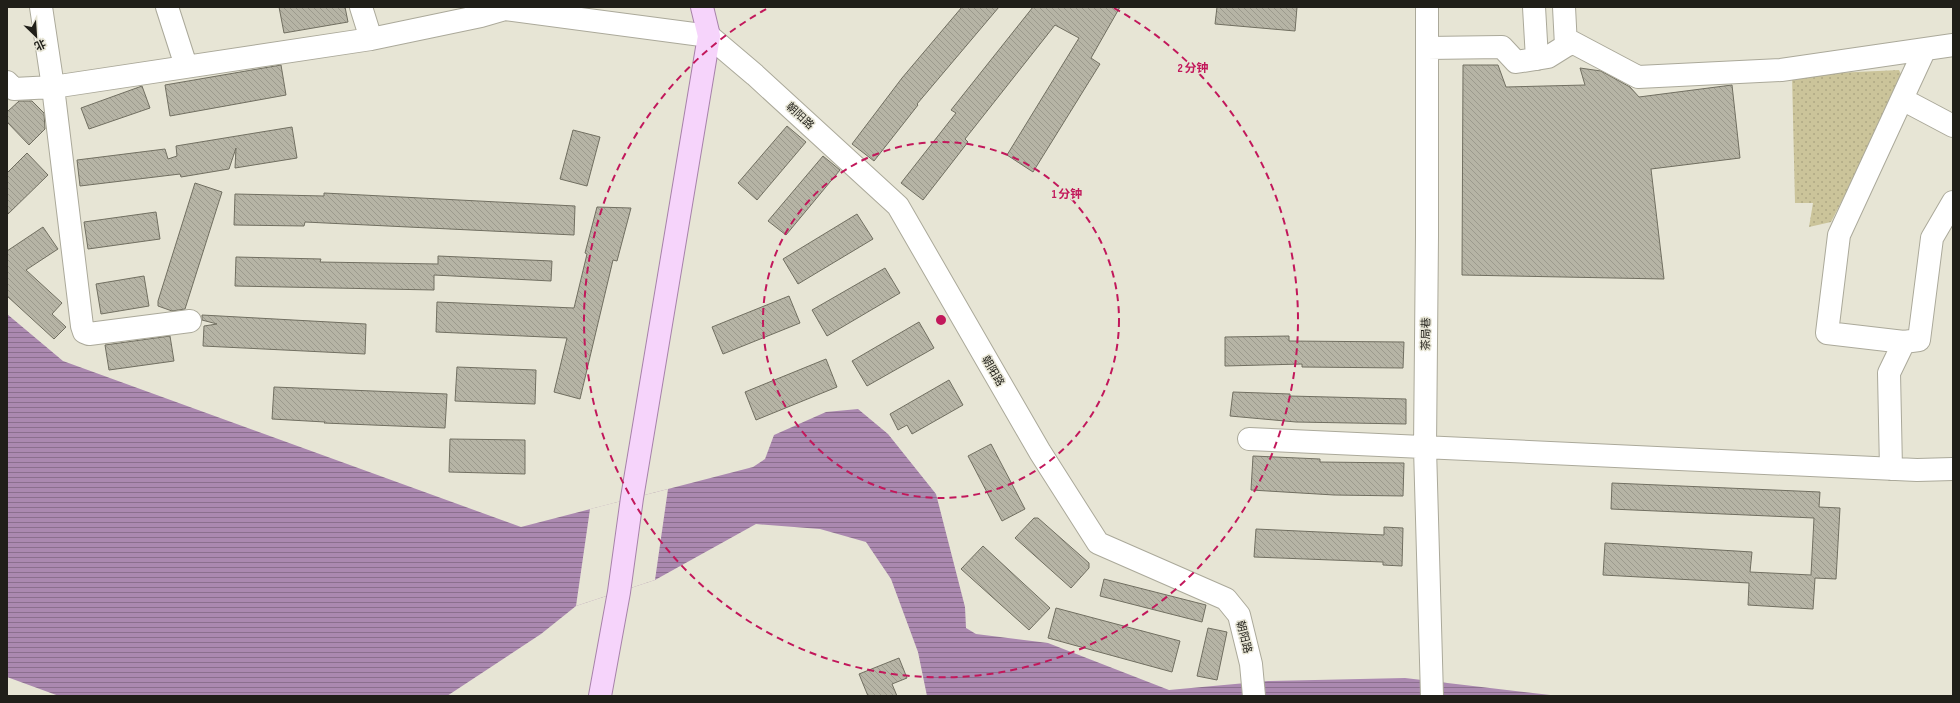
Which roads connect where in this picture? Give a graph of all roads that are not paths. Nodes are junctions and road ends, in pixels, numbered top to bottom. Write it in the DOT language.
graph roads {
  1 [pos="41,7"];
  2 [pos="166,7"];
  3 [pos="361,7"];
  4 [pos="702,7"];
  5 [pos="1427,7"];
  6 [pos="1534,7"];
  7 [pos="1564,7"];
  8 [pos="507,8"];
  9 [pos="710,36"];
  10 [pos="371,39"];
  11 [pos="1953,45"];
  12 [pos="1566,46"];
  13 [pos="1427,48"];
  14 [pos="1925,49"];
  15 [pos="1537,59"];
  16 [pos="186,66"];
  17 [pos="7,82"];
  18 [pos="53,86"];
  19 [pos="1902,99"];
  20 [pos="1953,126"];
  21 [pos="1953,202"];
  22 [pos="190,321"];
  23 [pos="1904,342"];
  24 [pos="1249,439"];
  25 [pos="1425,448"];
  26 [pos="1891,469"];
  27 [pos="1953,470"];
  28 [pos="1253,686"];
  29 [pos="600,696"];
  30 [pos="1432,696"];
  1 -- 18 [label="street"];
  2 -- 16 [label="street"];
  3 -- 10 [label="street"];
  4 -- 9 [label="main road"];
  5 -- 13 [label="street, 茶局巷"];
  6 -- 15 [label="street"];
  7 -- 12 [label="street"];
  8 -- 9 [label="street"];
  8 -- 10 [label="street"];
  9 -- 28 [label="street, 朝阳路"];
  9 -- 29 [label="main road"];
  10 -- 16 [label="street"];
  11 -- 14 [label="street"];
  12 -- 14 [label="street"];
  12 -- 15 [label="street"];
  13 -- 15 [label="street"];
  13 -- 25 [label="street, 茶局巷"];
  14 -- 19 [label="street"];
  16 -- 18 [label="street"];
  17 -- 18 [label="street"];
  18 -- 22 [label="street"];
  19 -- 20 [label="street"];
  19 -- 23 [label="street"];
  21 -- 23 [label="street"];
  23 -- 26 [label="street"];
  24 -- 25 [label="street"];
  25 -- 26 [label="street"];
  25 -- 30 [label="street, 茶局巷"];
  26 -- 27 [label="street"];
}
